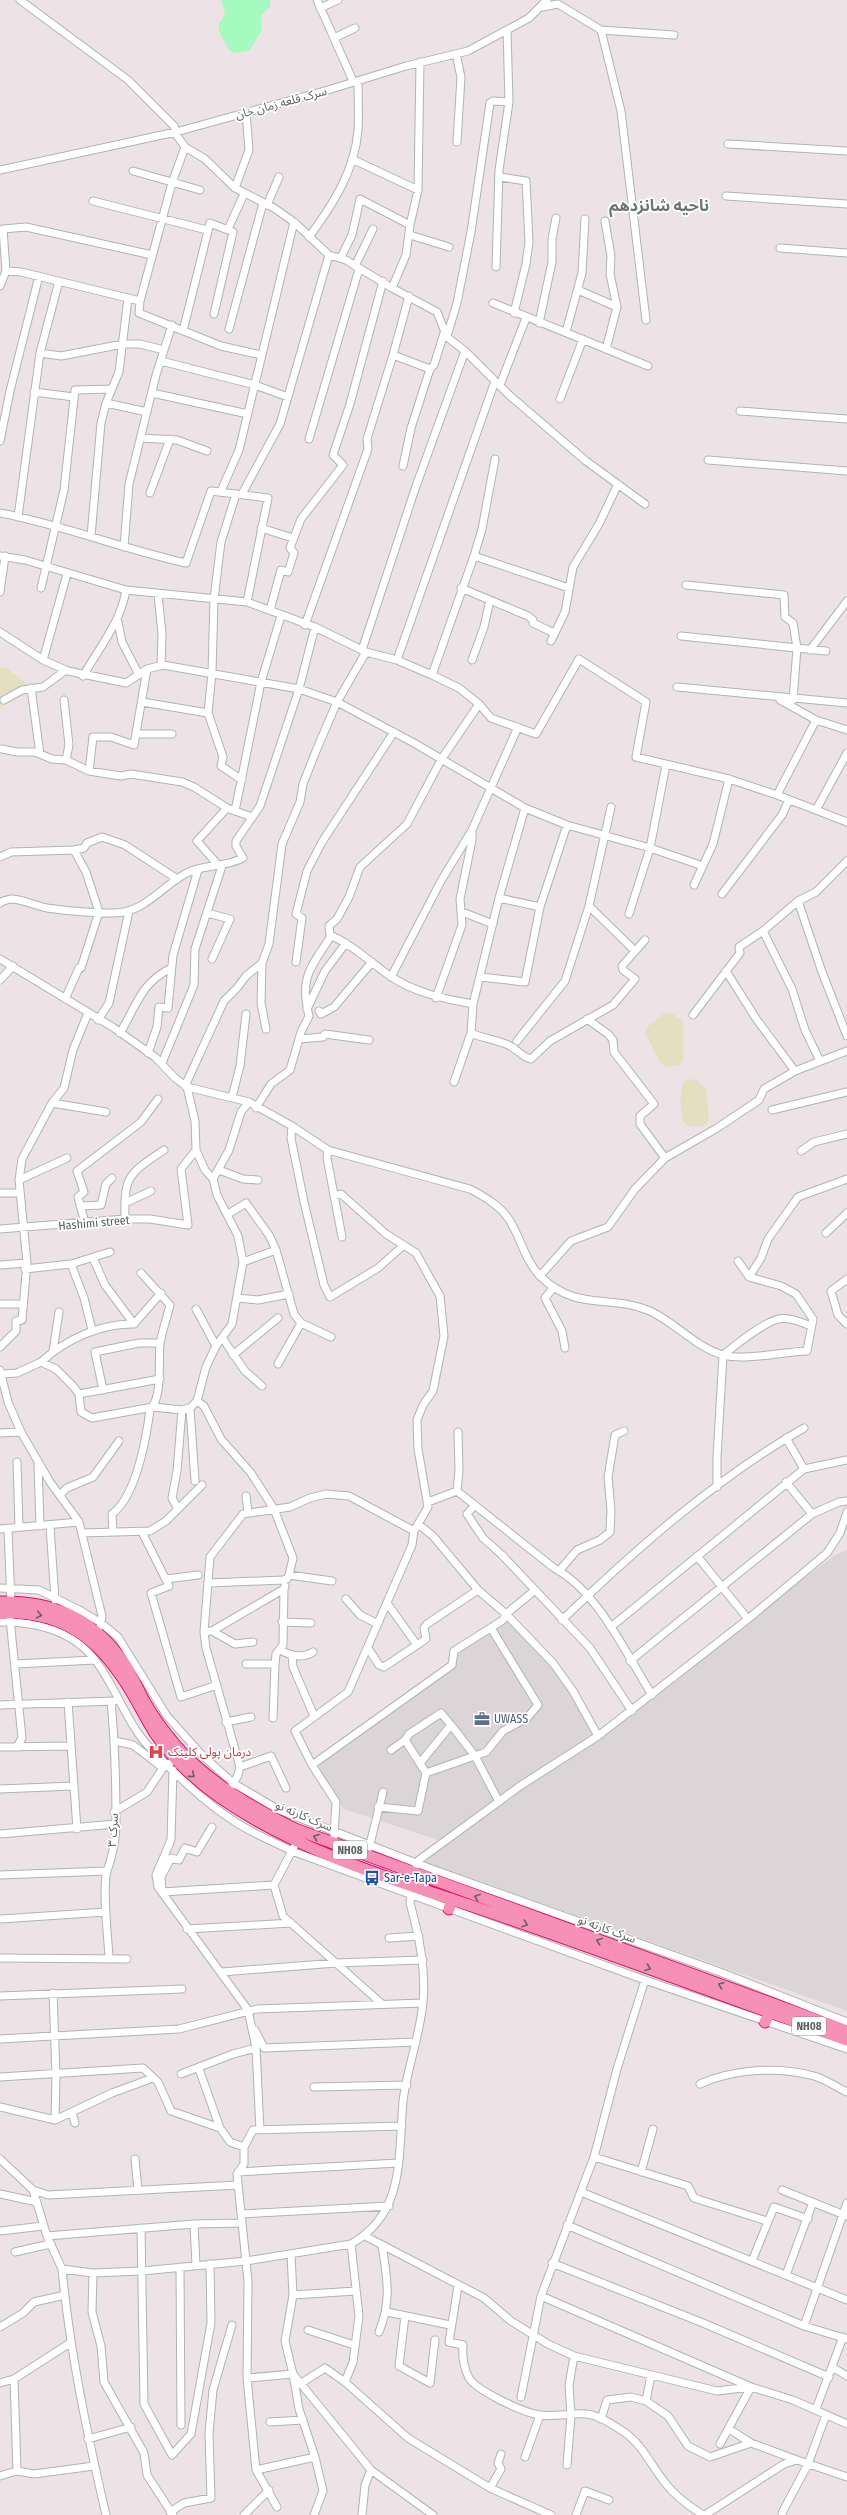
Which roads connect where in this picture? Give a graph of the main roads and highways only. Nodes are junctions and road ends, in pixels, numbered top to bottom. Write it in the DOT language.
graph roads {
  1 [pos="6,1610"];
  2 [pos="212,1785"];
  3 [pos="252,1813"];
  4 [pos="695,1980"];
  5 [pos="770,2008"];
  6 [pos="847,2031"];
  7 [pos="847,2040"];
  1 -- 2 [label="highway, سرک کارته نو / NH08, one-way"];
  1 -- 2 [label="highway, سرک کارته نو / NH08"];
  2 -- 3 [label="highway, سرک کارته نو / NH08"];
  2 -- 3 [label="highway, سرک کارته نو / NH08"];
  4 -- 3 [label="highway, سرک کارته نو / NH08, one-way"];
  3 -- 4 [label="highway, سرک کارته نو / NH08, one-way"];
  4 -- 5 [label="highway, سرک کارته نو / NH08"];
  5 -- 6 [label="highway, سرک کارته نو / NH08"];
  5 -- 7 [label="highway, NH08"];
}
